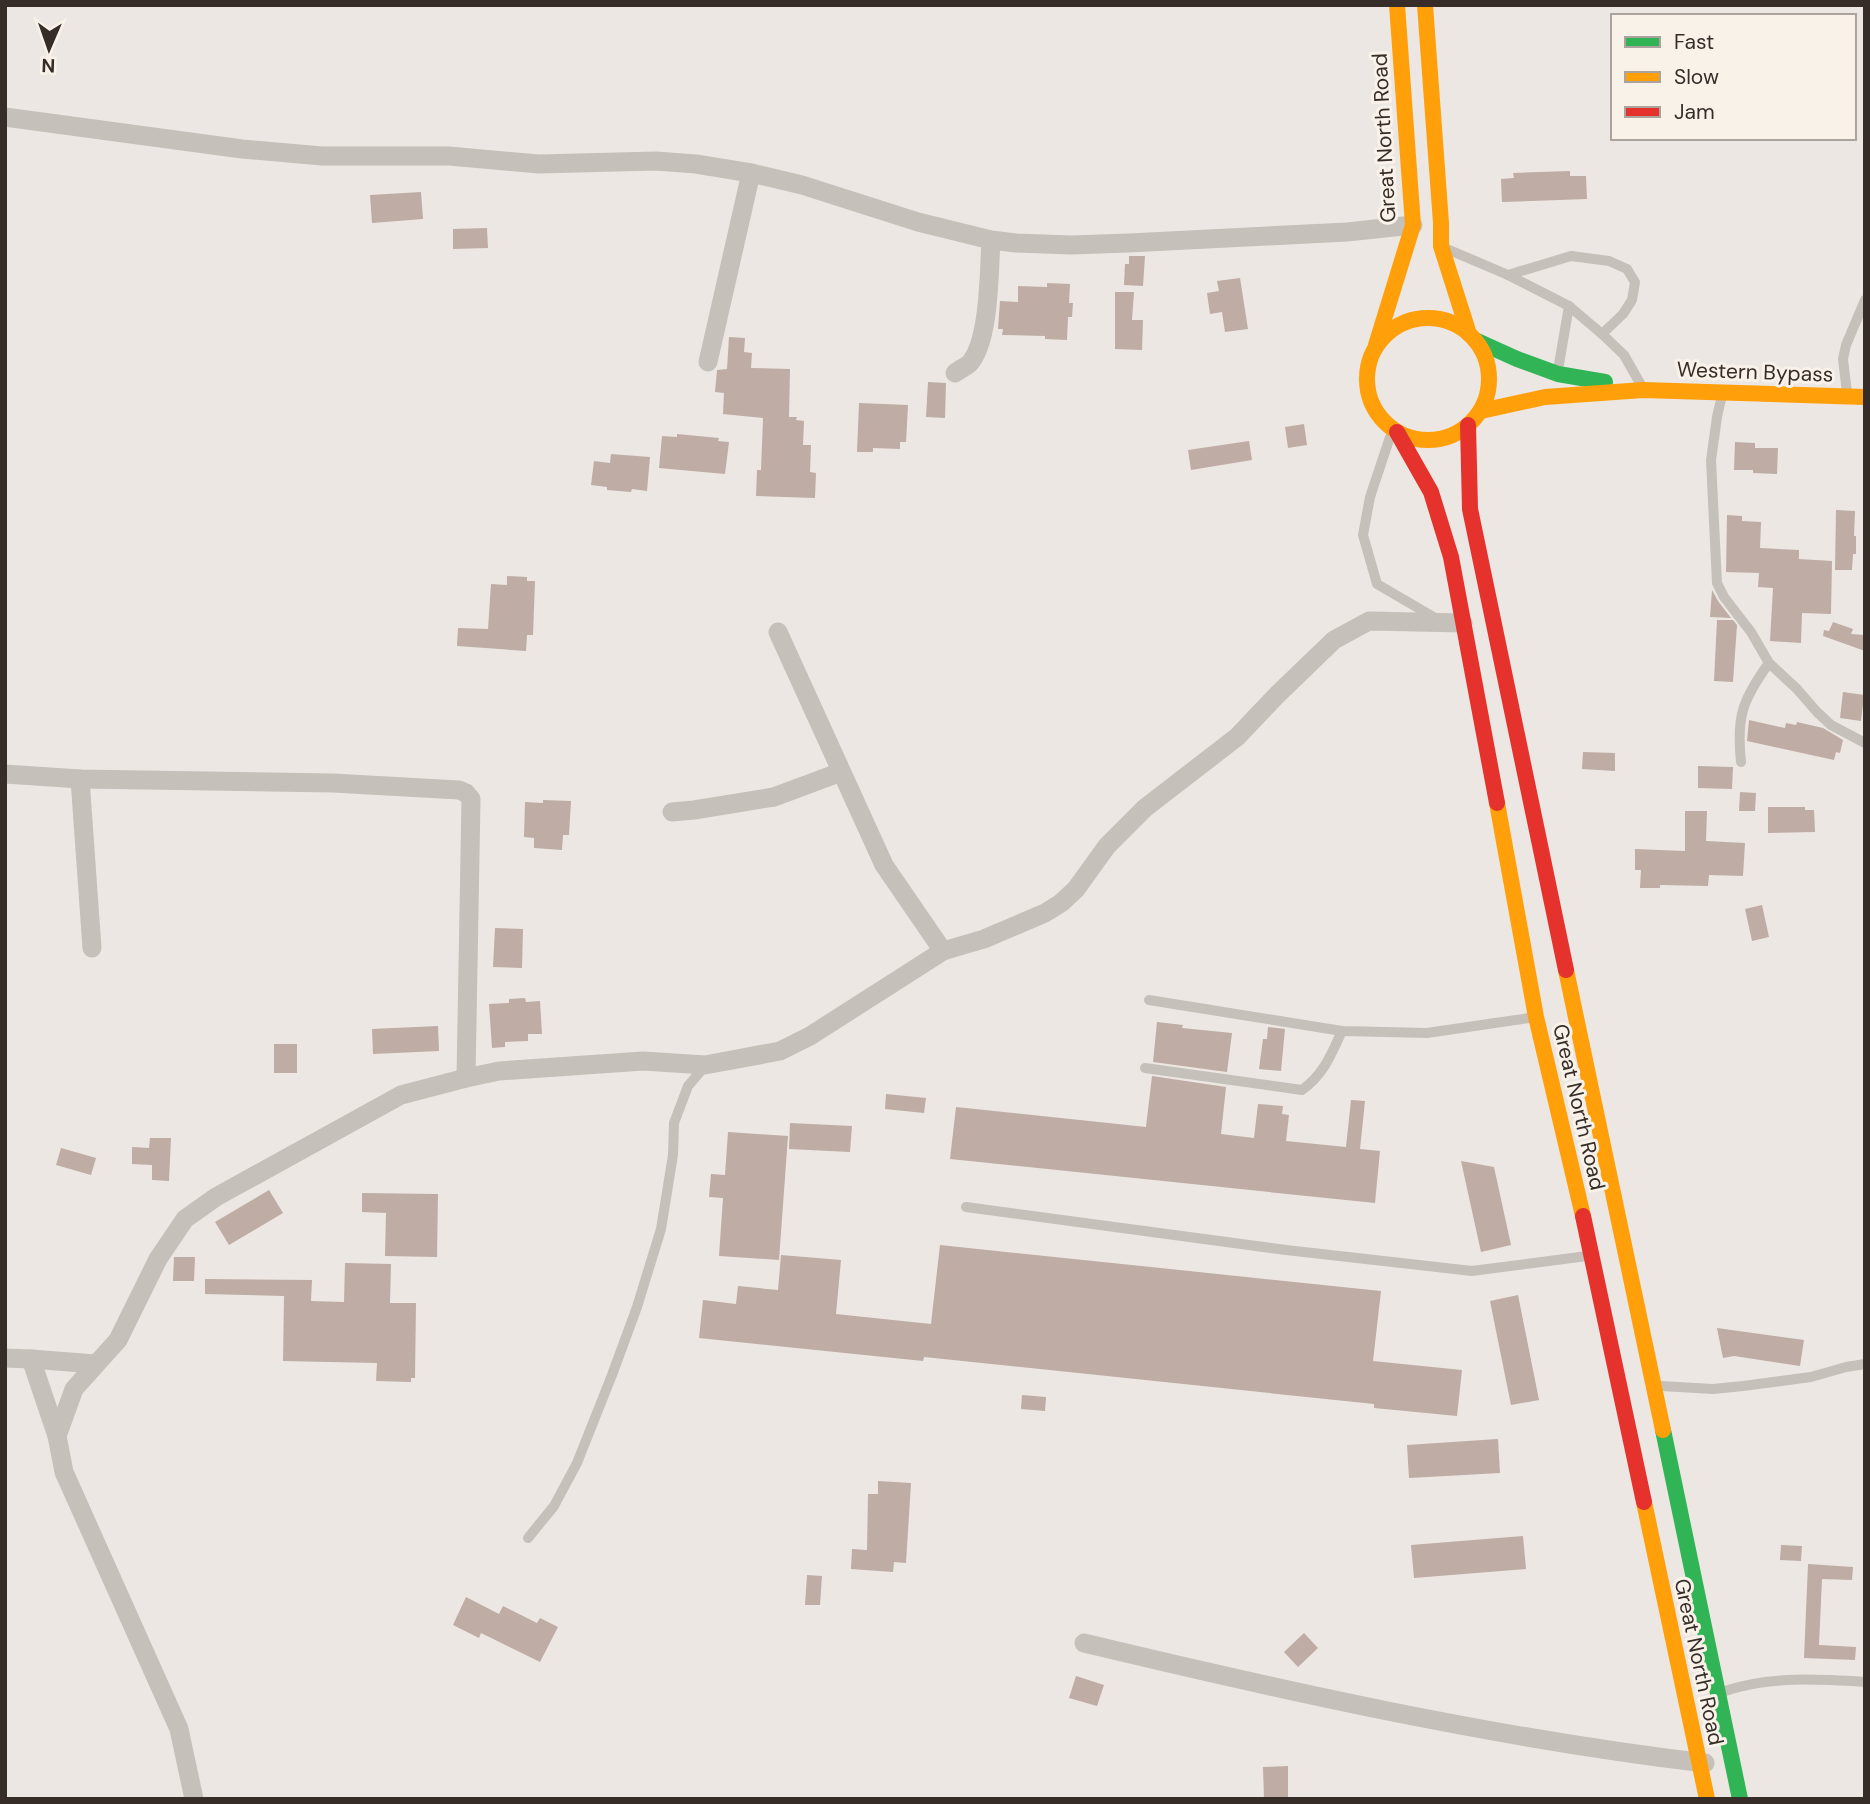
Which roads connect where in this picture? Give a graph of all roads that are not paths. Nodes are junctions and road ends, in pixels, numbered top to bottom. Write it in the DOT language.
graph roads {
  1 [pos="1397,5"];
  2 [pos="1425,5"];
  3 [pos="5,117"];
  4 [pos="751,173"];
  5 [pos="1413,225"];
  6 [pos="991,240"];
  7 [pos="1441,246"];
  8 [pos="1508,275"];
  9 [pos="1865,300"];
  10 [pos="1569,306"];
  11 [pos="1602,334"];
  12 [pos="1472,337"];
  13 [pos="1375,347"];
  14 [pos="708,362"];
  15 [pos="955,373"];
  16 [pos="1558,374"];
  17 [pos="1643,390"];
  18 [pos="1723,392"];
  19 [pos="1847,396"];
  20 [pos="1865,397"];
  21 [pos="1481,411"];
  22 [pos="1468,425"];
  23 [pos="1395,431"];
  24 [pos="1454,623"];
  25 [pos="778,632"];
  26 [pos="1769,663"];
  27 [pos="1865,743"];
  28 [pos="1741,762"];
  29 [pos="841,772"];
  30 [pos="5,774"];
  31 [pos="80,779"];
  32 [pos="672,812"];
  33 [pos="92,948"];
  34 [pos="943,951"];
  35 [pos="1149,1000"];
  36 [pos="1536,1017"];
  37 [pos="1342,1031"];
  38 [pos="705,1065"];
  39 [pos="1145,1068"];
  40 [pos="466,1078"];
  41 [pos="966,1207"];
  42 [pos="1608,1252"];
  43 [pos="5,1358"];
  44 [pos="31,1359"];
  45 [pos="94,1364"];
  46 [pos="1865,1364"];
  47 [pos="1653,1385"];
  48 [pos="57,1436"];
  49 [pos="528,1538"];
  50 [pos="1084,1643"];
  51 [pos="1865,1682"];
  52 [pos="1718,1693"];
  53 [pos="1699,1763"];
  54 [pos="1733,1767"];
  55 [pos="194,1799"];
  56 [pos="1707,1799"];
  57 [pos="1740,1799"];
  1 -- 5 [label="main road, Great North Road"];
  2 -- 7 [label="main road"];
  3 -- 4 [label="street"];
  4 -- 6 [label="street"];
  4 -- 14 [label="street"];
  5 -- 6 [label="street"];
  5 -- 13 [label="main road, Great North Road"];
  6 -- 15 [label="street"];
  7 -- 8 [label="lane"];
  7 -- 12 [label="main road"];
  8 -- 10 [label="lane"];
  8 -- 11 [label="lane"];
  9 -- 19 [label="lane"];
  10 -- 11 [label="lane"];
  10 -- 16 [label="lane"];
  11 -- 17 [label="lane"];
  12 -- 13 [label="main road"];
  12 -- 16 [label="main road, Western Bypass"];
  12 -- 21 [label="main road"];
  13 -- 23 [label="main road"];
  16 -- 17 [label="main road, Western Bypass"];
  17 -- 18 [label="main road, Western Bypass"];
  17 -- 21 [label="main road, Western Bypass"];
  18 -- 19 [label="main road, Western Bypass"];
  18 -- 26 [label="lane"];
  19 -- 20 [label="main road, Western Bypass"];
  21 -- 22 [label="main road"];
  22 -- 23 [label="main road"];
  22 -- 42 [label="main road, Great North Road"];
  23 -- 24 [label="main road, Great North Road"];
  23 -- 24 [label="lane"];
  24 -- 34 [label="street"];
  24 -- 36 [label="main road, Great North Road"];
  25 -- 29 [label="street"];
  26 -- 27 [label="lane"];
  26 -- 28 [label="lane"];
  29 -- 32 [label="street"];
  29 -- 34 [label="street"];
  30 -- 31 [label="street"];
  31 -- 33 [label="street"];
  31 -- 40 [label="street"];
  34 -- 38 [label="street"];
  35 -- 37 [label="lane"];
  36 -- 37 [label="lane"];
  36 -- 42 [label="main road, Great North Road"];
  37 -- 39 [label="lane"];
  38 -- 40 [label="street"];
  38 -- 49 [label="lane"];
  40 -- 45 [label="street"];
  41 -- 42 [label="lane"];
  42 -- 47 [label="main road, Great North Road"];
  42 -- 53 [label="main road, Great North Road"];
  43 -- 44 [label="street"];
  44 -- 45 [label="street"];
  44 -- 48 [label="street"];
  45 -- 48 [label="street"];
  46 -- 47 [label="lane"];
  47 -- 52 [label="main road, Great North Road"];
  48 -- 55 [label="street"];
  50 -- 53 [label="street"];
  51 -- 52 [label="lane"];
  52 -- 54 [label="main road, Great North Road"];
  53 -- 54 [label="street"];
  53 -- 56 [label="main road, Great North Road"];
  54 -- 57 [label="main road, Great North Road"];
}
